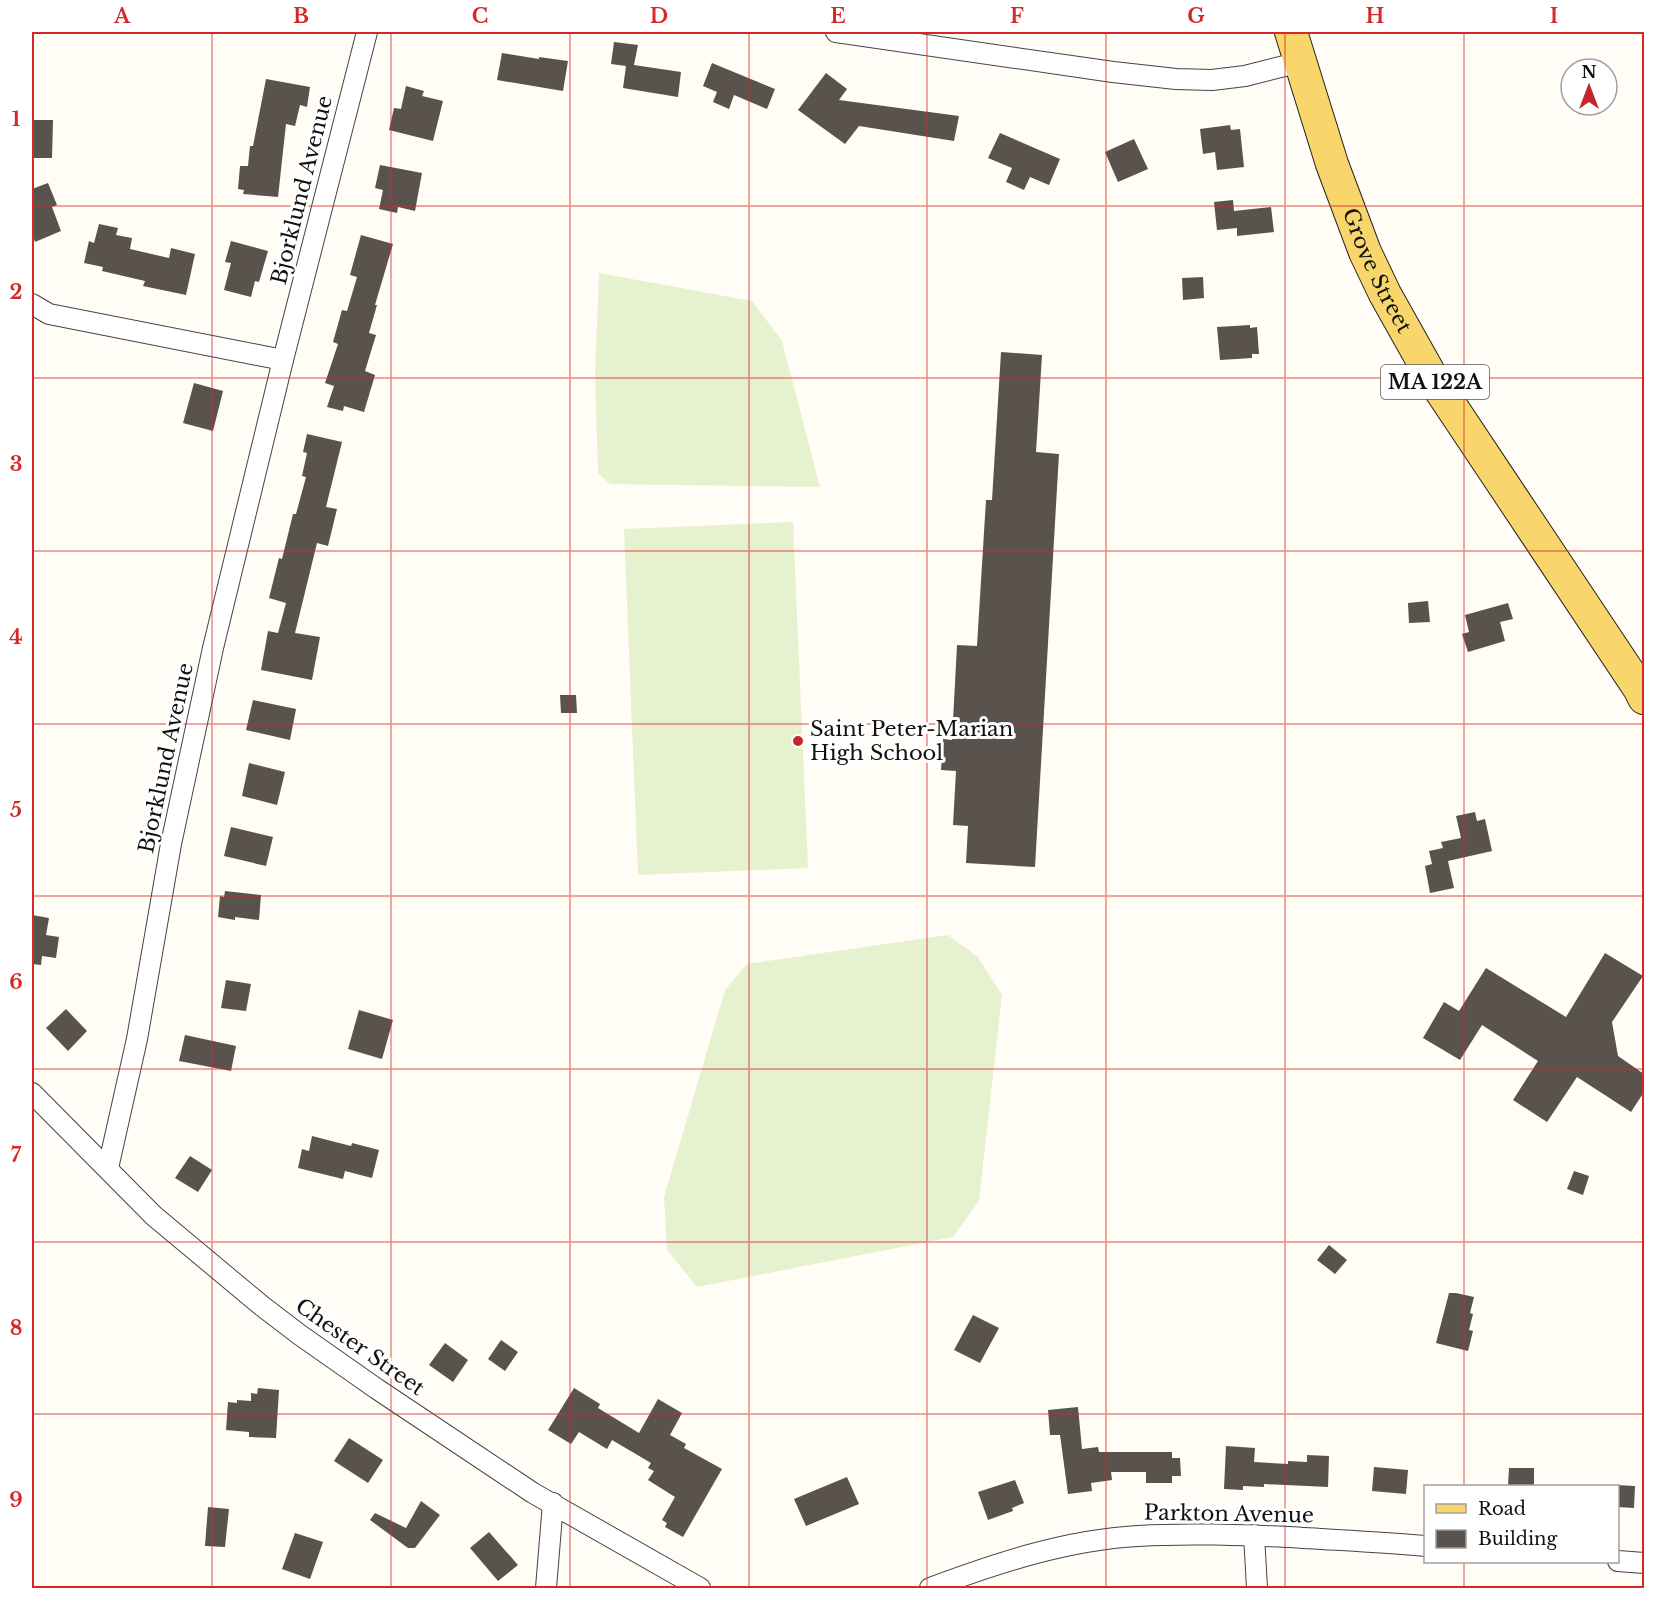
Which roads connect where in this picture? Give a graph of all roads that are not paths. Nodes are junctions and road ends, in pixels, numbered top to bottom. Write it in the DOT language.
graph roads {
  1 [pos="368,32"];
  2 [pos="836,32"];
  3 [pos="1291,32"];
  4 [pos="1300,62"];
  5 [pos="32,304"];
  6 [pos="283,360"];
  7 [pos="1644,698"];
  8 [pos="32,1093"];
  9 [pos="108,1168"];
  10 [pos="553,1503"];
  11 [pos="1254,1535"];
  12 [pos="1424,1546"];
  13 [pos="1619,1561"];
  14 [pos="1644,1563"];
  15 [pos="546,1588"];
  16 [pos="700,1588"];
  17 [pos="930,1588"];
  18 [pos="1257,1588"];
  1 -- 6 [label="street, Bjorklund Avenue"];
  2 -- 4 [label="street"];
  3 -- 4 [label="main road, Grove Street / MA 122A"];
  4 -- 7 [label="main road, Grove Street / MA 122A"];
  5 -- 6 [label="street"];
  6 -- 9 [label="street, Bjorklund Avenue"];
  8 -- 9 [label="street, Chester Street"];
  9 -- 10 [label="street, Chester Street"];
  10 -- 15 [label="street"];
  10 -- 16 [label="street, Chester Street"];
  11 -- 12 [label="street, Parkton Avenue"];
  11 -- 17 [label="street, Parkton Avenue"];
  11 -- 18 [label="street"];
  13 -- 14 [label="street"];
}
